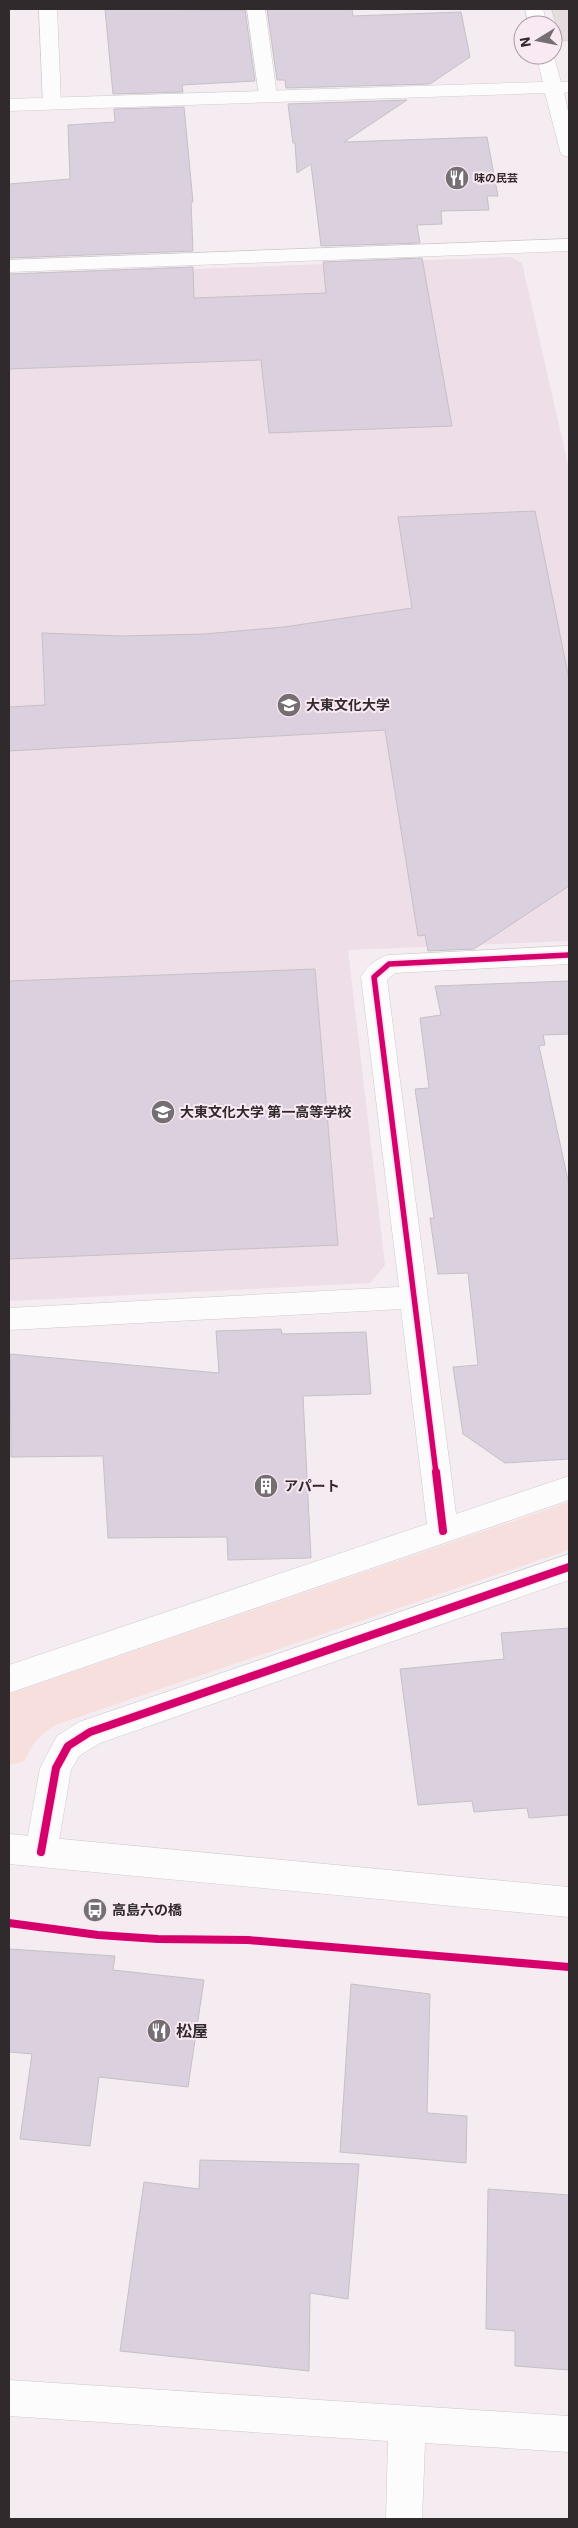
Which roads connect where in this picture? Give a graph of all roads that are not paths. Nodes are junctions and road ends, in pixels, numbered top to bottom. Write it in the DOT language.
graph roads {
  1 [pos="48,9"];
  2 [pos="256,9"];
  3 [pos="561,9"];
  4 [pos="569,36"];
  5 [pos="550,65"];
  6 [pos="561,87"];
  7 [pos="268,96"];
  8 [pos="52,104"];
  9 [pos="9,105"];
  10 [pos="569,151"];
  11 [pos="569,245"];
  12 [pos="9,266"];
  13 [pos="569,955"];
  14 [pos="415,1297"];
  15 [pos="9,1319"];
  16 [pos="569,1488"];
  17 [pos="443,1531"];
  18 [pos="569,1567"];
  19 [pos="9,1679"];
  20 [pos="9,1849"];
  21 [pos="41,1852"];
  22 [pos="569,1902"];
  23 [pos="9,2398"];
  24 [pos="407,2423"];
  25 [pos="569,2434"];
  26 [pos="404,2519"];
  1 -- 8 [label="street"];
  2 -- 7 [label="street"];
  3 -- 4 [label="highway"];
  5 -- 6 [label="street"];
  6 -- 7 [label="street"];
  6 -- 10 [label="street"];
  7 -- 8 [label="street"];
  8 -- 9 [label="street"];
  11 -- 12 [label="street"];
  13 -- 14 [label="street"];
  14 -- 15 [label="street"];
  14 -- 17 [label="street"];
  16 -- 17 [label="street"];
  17 -- 19 [label="street"];
  18 -- 21 [label="street"];
  20 -- 21 [label="street"];
  21 -- 22 [label="street"];
  23 -- 24 [label="street"];
  24 -- 25 [label="street"];
  24 -- 26 [label="street"];
}
